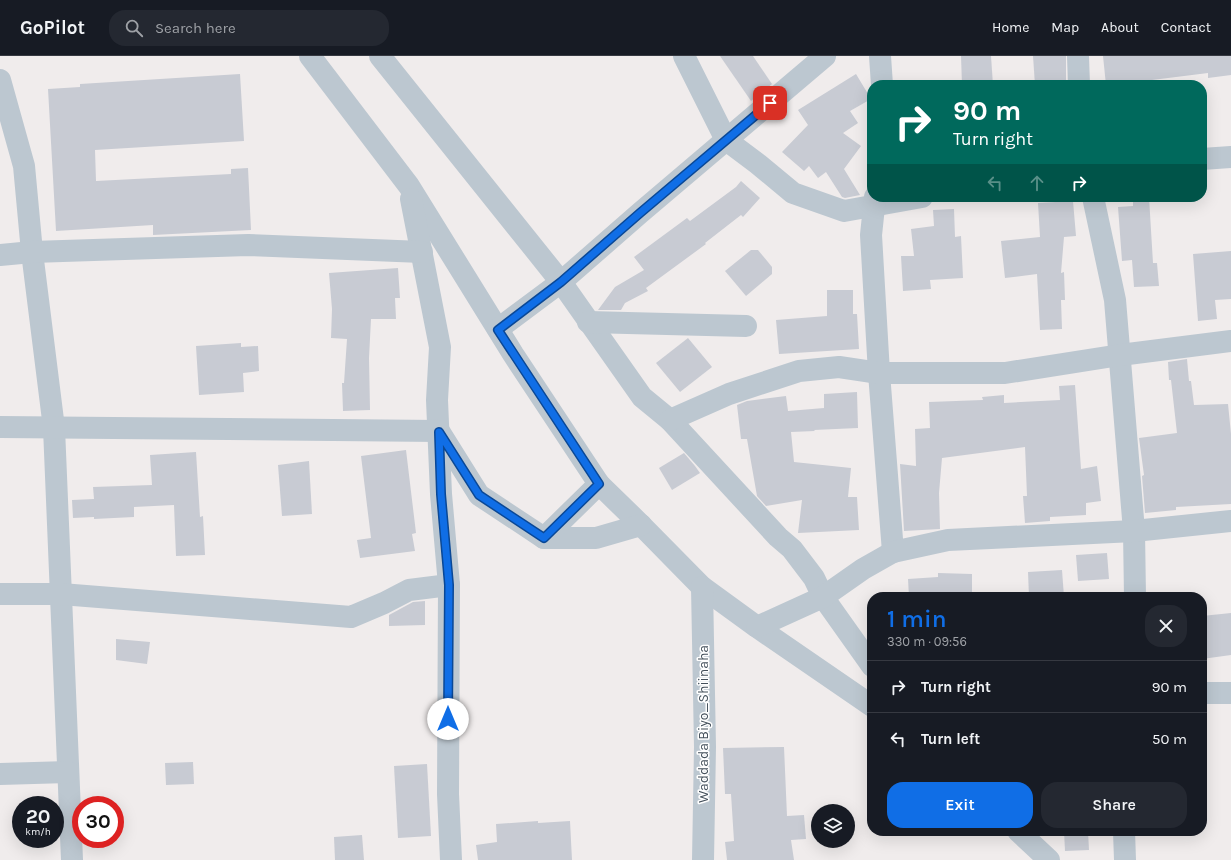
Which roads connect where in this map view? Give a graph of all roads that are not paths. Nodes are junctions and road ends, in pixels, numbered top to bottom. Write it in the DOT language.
graph roads {
  1 [pos="310,56"];
  2 [pos="380,56"];
  3 [pos="684,56"];
  4 [pos="825,56"];
  5 [pos="880,56"];
  6 [pos="1078,56"];
  7 [pos="0,80"];
  8 [pos="882,80"];
  9 [pos="1079,80"];
  10 [pos="726,140"];
  11 [pos="1231,157"];
  12 [pos="1207,159"];
  13 [pos="409,186"];
  14 [pos="871,202"];
  15 [pos="874,202"];
  16 [pos="1094,202"];
  17 [pos="32,252"];
  18 [pos="422,252"];
  19 [pos="0,255"];
  20 [pos="561,282"];
  21 [pos="588,322"];
  22 [pos="746,326"];
  23 [pos="498,330"];
  24 [pos="1231,341"];
  25 [pos="1120,356"];
  26 [pos="879,373"];
  27 [pos="670,420"];
  28 [pos="0,427"];
  29 [pos="54,428"];
  30 [pos="439,432"];
  31 [pos="599,484"];
  32 [pos="1231,521"];
  33 [pos="641,525"];
  34 [pos="1134,532"];
  35 [pos="544,538"];
  36 [pos="893,552"];
  37 [pos="449,585"];
  38 [pos="702,588"];
  39 [pos="1135,592"];
  40 [pos="0,594"];
  41 [pos="61,594"];
  42 [pos="823,597"];
  43 [pos="757,627"];
  44 [pos="867,659"];
  45 [pos="1207,693"];
  46 [pos="1231,693"];
  47 [pos="867,703"];
  48 [pos="68,772"];
  49 [pos="0,774"];
  50 [pos="1023,836"];
  51 [pos="1124,836"];
  52 [pos="72,860"];
  53 [pos="451,860"];
  54 [pos="704,860"];
  55 [pos="1049,860"];
  56 [pos="1124,860"];
  1 -- 13 [label="street"];
  2 -- 20 [label="street"];
  3 -- 10 [label="street"];
  4 -- 10 [label="street"];
  5 -- 8 [label="street"];
  6 -- 9 [label="street"];
  7 -- 17 [label="street"];
  10 -- 14 [label="street"];
  10 -- 20 [label="street"];
  11 -- 12 [label="street"];
  13 -- 18 [label="street"];
  13 -- 23 [label="street"];
  15 -- 26 [label="street"];
  16 -- 25 [label="street"];
  17 -- 18 [label="street"];
  17 -- 19 [label="street"];
  17 -- 29 [label="street"];
  18 -- 30 [label="street"];
  20 -- 21 [label="street"];
  20 -- 23 [label="street"];
  21 -- 22 [label="street"];
  21 -- 27 [label="street"];
  23 -- 31 [label="street"];
  24 -- 25 [label="street"];
  25 -- 26 [label="street"];
  25 -- 34 [label="street"];
  26 -- 27 [label="street"];
  26 -- 36 [label="street"];
  27 -- 42 [label="street"];
  28 -- 29 [label="street"];
  29 -- 30 [label="street"];
  29 -- 41 [label="street"];
  30 -- 35 [label="street"];
  30 -- 37 [label="street"];
  31 -- 33 [label="street"];
  31 -- 35 [label="street"];
  32 -- 34 [label="street"];
  33 -- 35 [label="street"];
  33 -- 38 [label="street"];
  34 -- 36 [label="street"];
  34 -- 39 [label="street"];
  36 -- 42 [label="street"];
  37 -- 41 [label="street"];
  37 -- 53 [label="street"];
  38 -- 43 [label="street"];
  38 -- 54 [label="street, Waddada Biyo_Shiinaha"];
  40 -- 41 [label="street"];
  41 -- 48 [label="street"];
  42 -- 43 [label="street"];
  42 -- 44 [label="street"];
  43 -- 47 [label="street"];
  45 -- 46 [label="street"];
  48 -- 49 [label="street"];
  48 -- 52 [label="street"];
  50 -- 55 [label="street"];
  51 -- 56 [label="street"];
}
